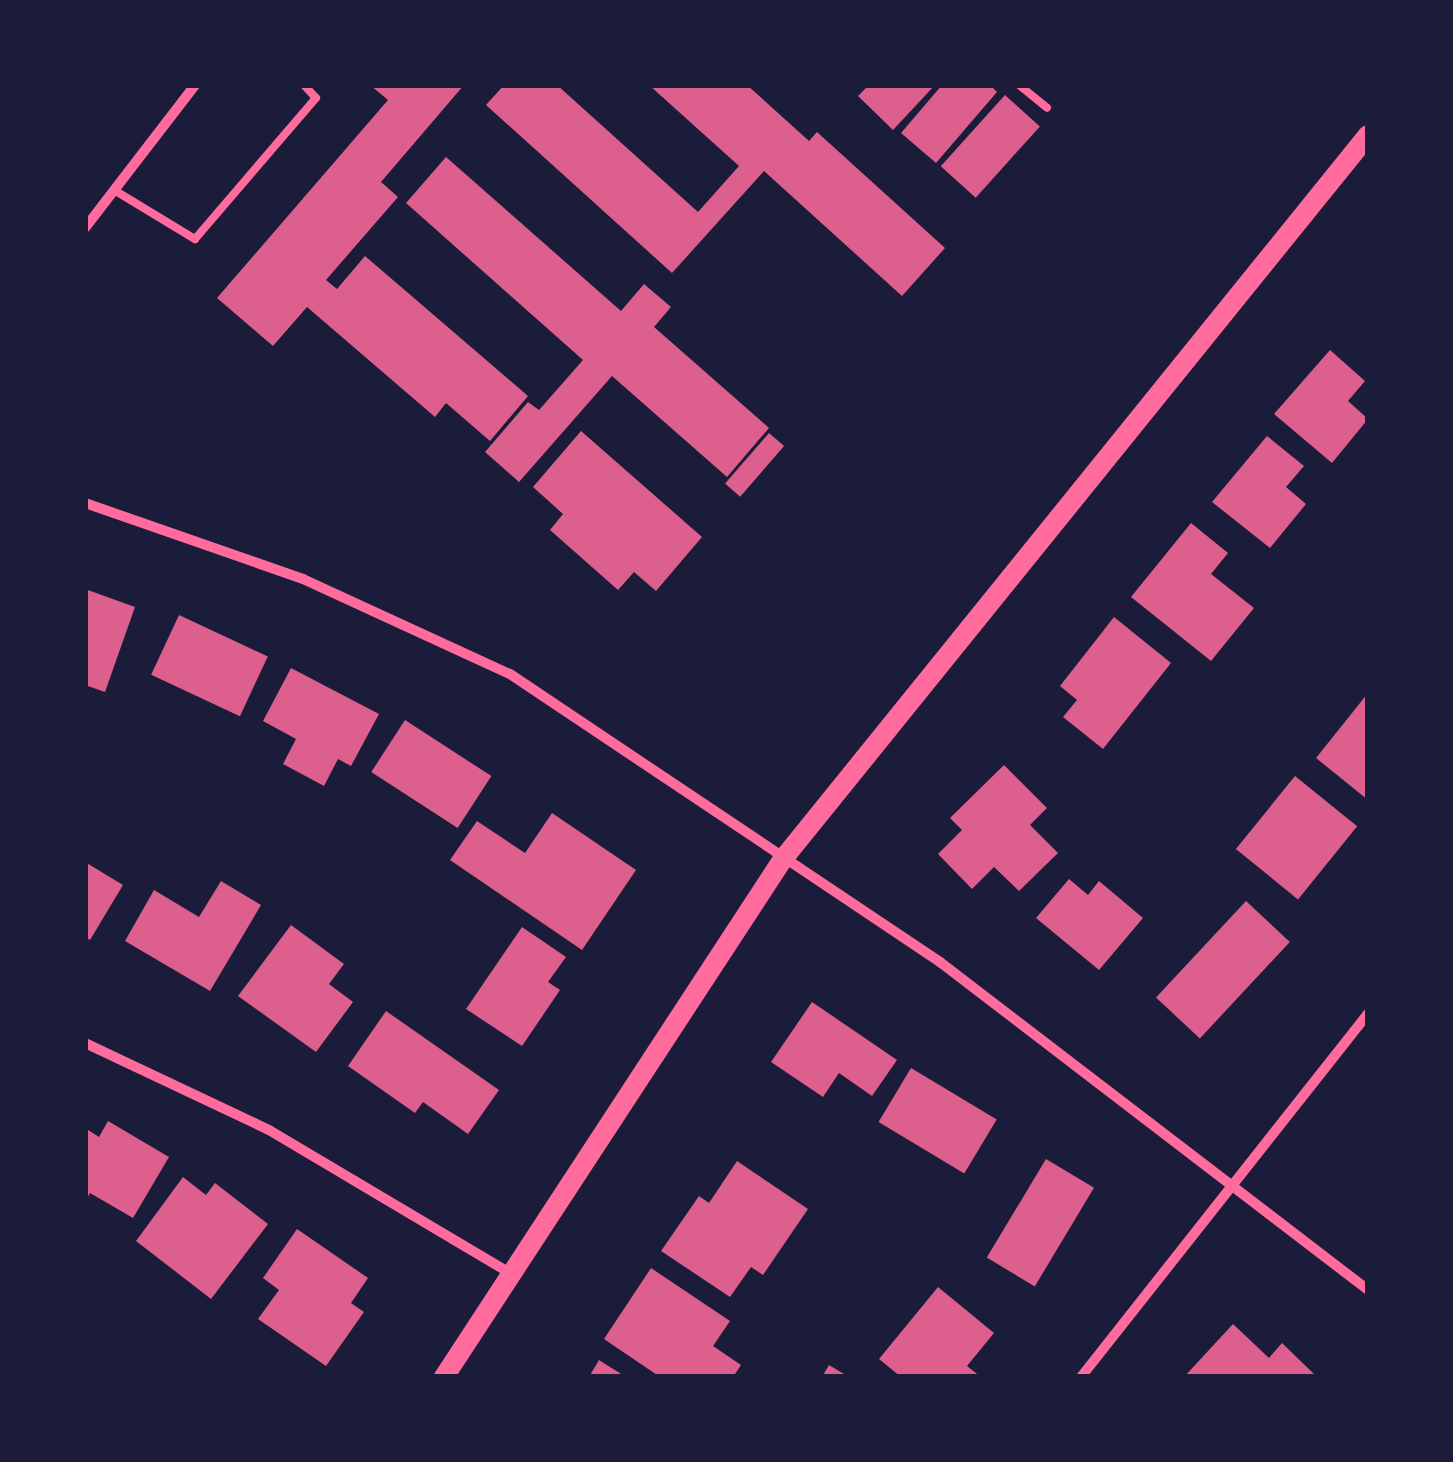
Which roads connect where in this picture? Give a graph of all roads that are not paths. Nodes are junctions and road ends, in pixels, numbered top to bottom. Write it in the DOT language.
graph roads {
  1 [pos="195,85"];
  2 [pos="304,85"];
  3 [pos="1019,85"];
  4 [pos="1047,108"];
  5 [pos="1368,134"];
  6 [pos="114,190"];
  7 [pos="85,228"];
  8 [pos="85,503"];
  9 [pos="783,859"];
  10 [pos="1368,1014"];
  11 [pos="85,1043"];
  12 [pos="1233,1184"];
  13 [pos="510,1273"];
  14 [pos="1368,1290"];
  15 [pos="444,1377"];
  16 [pos="1081,1377"];
  1 -- 6 [label="street"];
  2 -- 6 [label="lane"];
  3 -- 4 [label="lane"];
  5 -- 9 [label="main road"];
  6 -- 7 [label="street"];
  8 -- 9 [label="street"];
  9 -- 12 [label="street"];
  9 -- 13 [label="main road"];
  10 -- 12 [label="street"];
  11 -- 13 [label="street"];
  12 -- 14 [label="street"];
  12 -- 16 [label="street"];
  13 -- 15 [label="main road"];
}
